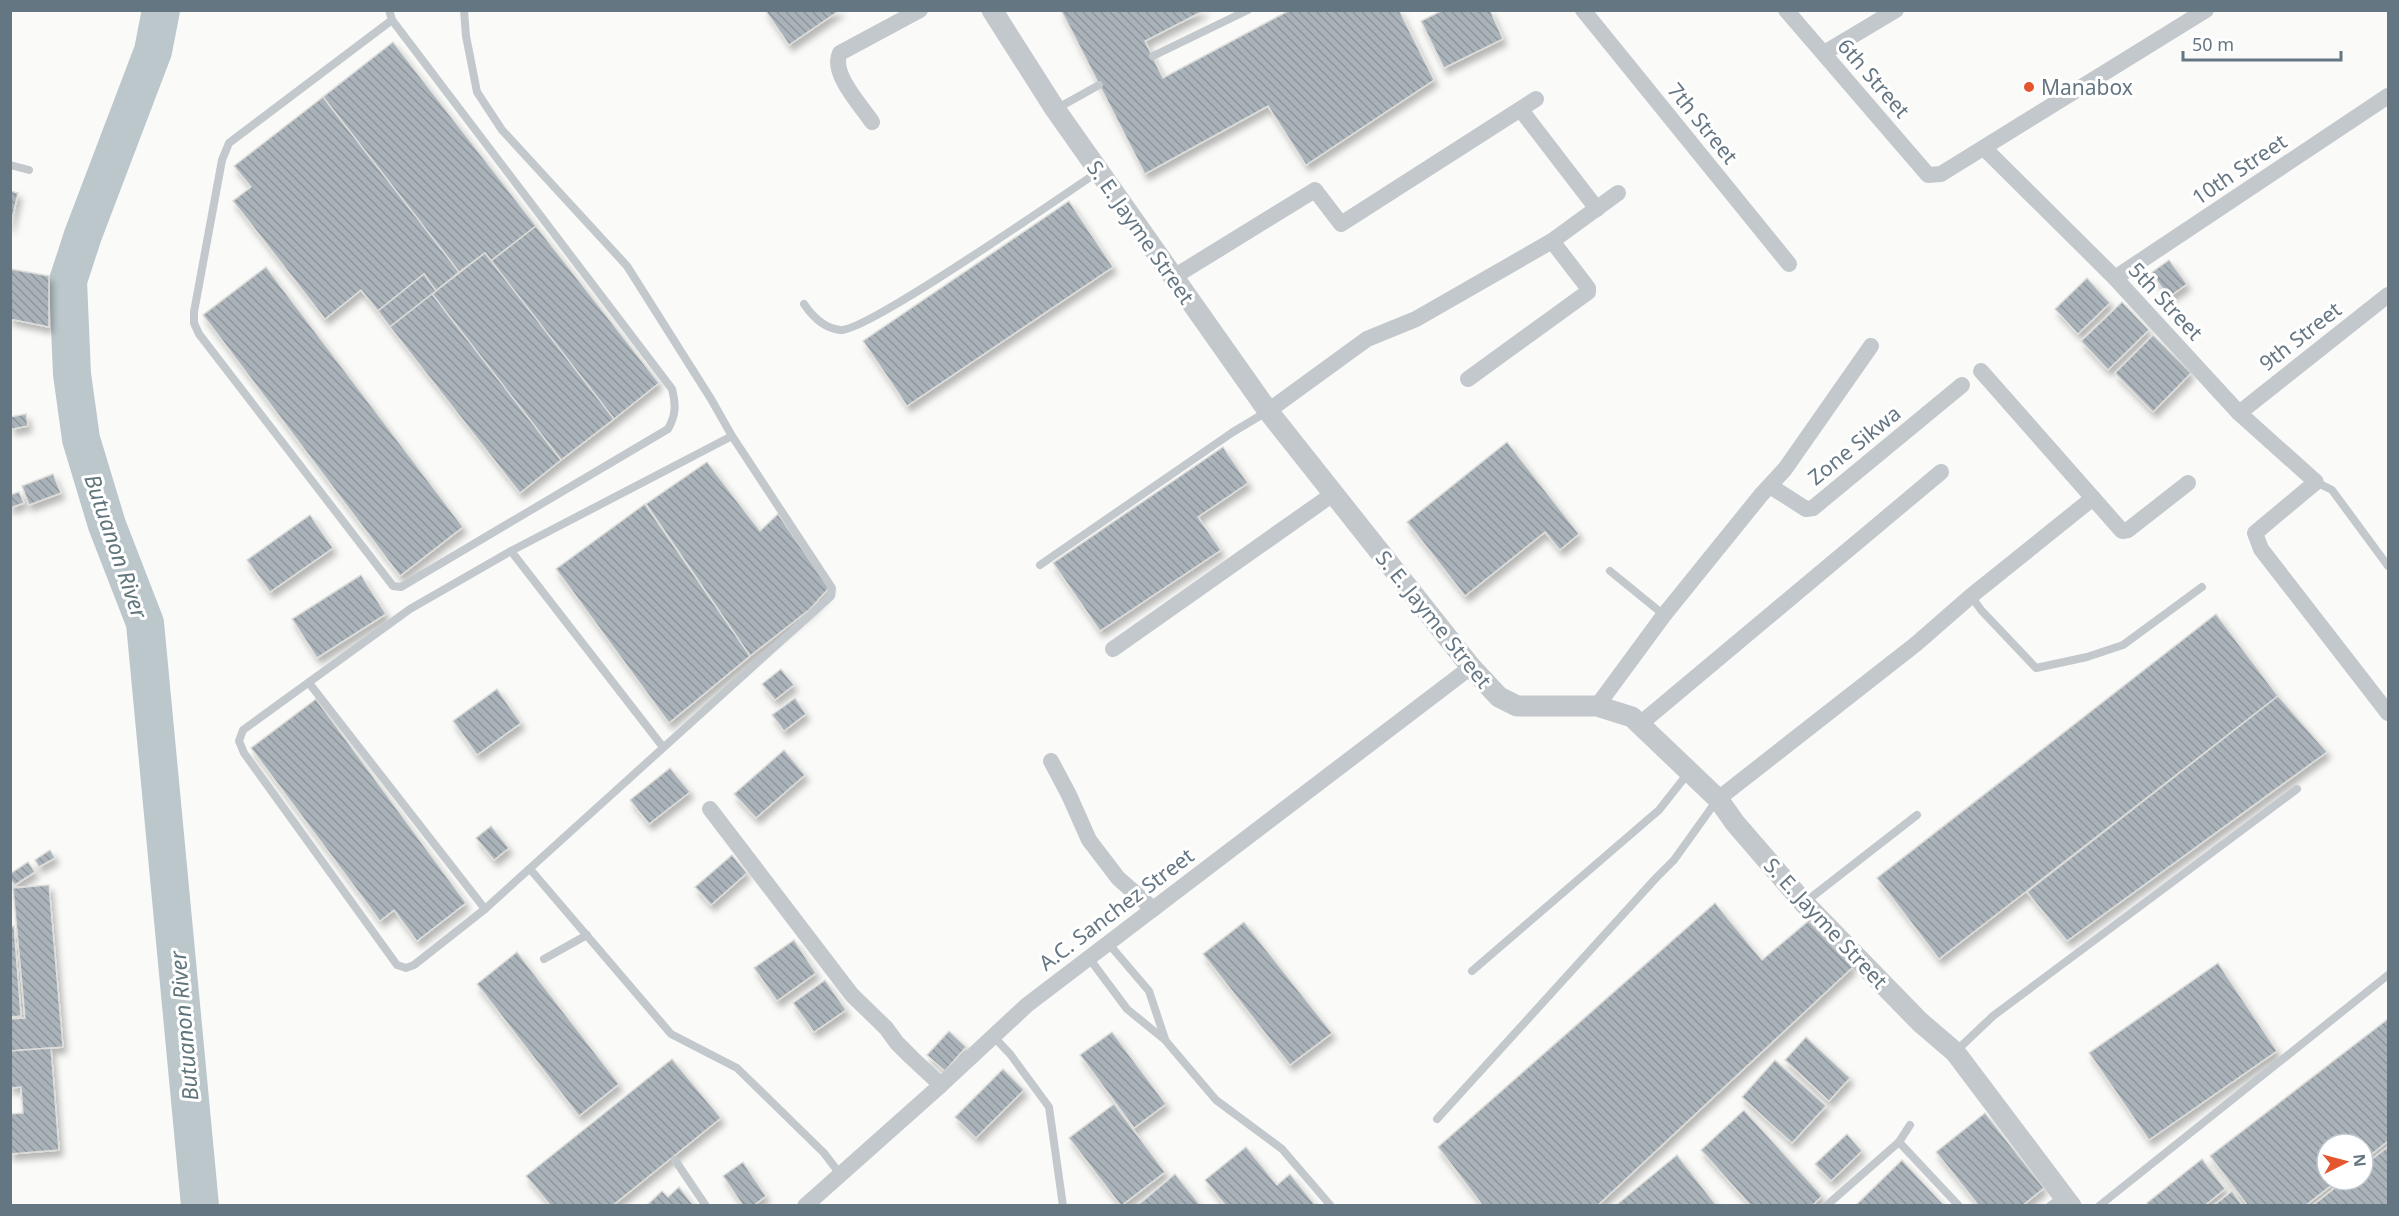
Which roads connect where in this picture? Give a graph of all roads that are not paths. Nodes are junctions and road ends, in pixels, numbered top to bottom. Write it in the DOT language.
graph roads {
  1 [pos="388,10"];
  2 [pos="464,10"];
  3 [pos="920,10"];
  4 [pos="992,10"];
  5 [pos="1248,10"];
  6 [pos="1583,10"];
  7 [pos="1786,10"];
  8 [pos="1896,10"];
  9 [pos="2206,10"];
  10 [pos="392,20"];
  11 [pos="1824,53"];
  12 [pos="1153,56"];
  13 [pos="1099,85"];
  14 [pos="2388,96"];
  15 [pos="1536,99"];
  16 [pos="1055,109"];
  17 [pos="1521,110"];
  18 [pos="872,122"];
  19 [pos="1984,148"];
  20 [pos="10,165"];
  21 [pos="29,170"];
  22 [pos="1099,172"];
  23 [pos="1618,193"];
  24 [pos="1597,209"];
  25 [pos="1552,241"];
  26 [pos="1789,264"];
  27 [pos="1172,278"];
  28 [pos="2115,278"];
  29 [pos="2388,295"];
  30 [pos="804,304"];
  31 [pos="1871,346"];
  32 [pos="1981,371"];
  33 [pos="1468,379"];
  34 [pos="1962,385"];
  35 [pos="1268,411"];
  36 [pos="2239,413"];
  37 [pos="732,436"];
  38 [pos="1941,472"];
  39 [pos="2316,482"];
  40 [pos="2188,483"];
  41 [pos="1770,486"];
  42 [pos="1333,494"];
  43 [pos="2093,498"];
  44 [pos="511,551"];
  45 [pos="1040,565"];
  46 [pos="2388,566"];
  47 [pos="1610,571"];
  48 [pos="2202,587"];
  49 [pos="1971,596"];
  50 [pos="1664,615"];
  51 [pos="1113,649"];
  52 [pos="1471,667"];
  53 [pos="309,683"];
  54 [pos="1597,706"];
  55 [pos="2388,712"];
  56 [pos="1640,724"];
  57 [pos="663,747"];
  58 [pos="1051,761"];
  59 [pos="1689,772"];
  60 [pos="2297,789"];
  61 [pos="1718,799"];
  62 [pos="710,809"];
  63 [pos="1917,814"];
  64 [pos="530,869"];
  65 [pos="1804,903"];
  66 [pos="486,909"];
  67 [pos="1153,909"];
  68 [pos="587,935"];
  69 [pos="1108,943"];
  70 [pos="544,958"];
  71 [pos="1089,958"];
  72 [pos="1472,971"];
  73 [pos="2388,975"];
  74 [pos="994,1037"];
  75 [pos="1165,1040"];
  76 [pos="1955,1052"];
  77 [pos="941,1085"];
  78 [pos="1437,1119"];
  79 [pos="1910,1125"];
  80 [pos="1899,1142"];
  81 [pos="675,1160"];
  82 [pos="840,1174"];
  83 [pos="814,1202"];
  84 [pos="2062,1202"];
  85 [pos="705,1206"];
  86 [pos="1063,1206"];
  87 [pos="1331,1206"];
  88 [pos="1826,1206"];
  89 [pos="1959,1206"];
  90 [pos="2099,1206"];
  1 -- 10 [label="lane"];
  2 -- 37 [label="lane"];
  3 -- 18 [label="street"];
  4 -- 16 [label="street, S. E. Jayme Street"];
  5 -- 12 [label="lane"];
  6 -- 26 [label="street, 7th Street"];
  7 -- 11 [label="street, 6th Street"];
  8 -- 11 [label="street"];
  9 -- 19 [label="street"];
  10 -- 10 [label="lane"];
  11 -- 19 [label="street, 6th Street"];
  13 -- 16 [label="lane"];
  14 -- 28 [label="street, 10th Street"];
  15 -- 17 [label="street"];
  16 -- 22 [label="street, S. E. Jayme Street"];
  17 -- 24 [label="street"];
  17 -- 27 [label="street"];
  19 -- 28 [label="street, 5th Street"];
  20 -- 21 [label="lane"];
  22 -- 27 [label="street, S. E. Jayme Street"];
  22 -- 30 [label="lane"];
  23 -- 24 [label="street"];
  24 -- 25 [label="street"];
  25 -- 33 [label="street"];
  25 -- 35 [label="street"];
  27 -- 35 [label="street, S. E. Jayme Street"];
  28 -- 36 [label="street, 5th Street"];
  29 -- 36 [label="street, 9th Street"];
  31 -- 41 [label="street"];
  32 -- 43 [label="street"];
  34 -- 41 [label="street, Zone Sikwa"];
  35 -- 42 [label="street, S. E. Jayme Street"];
  35 -- 45 [label="lane"];
  36 -- 39 [label="street, 5th Street"];
  37 -- 44 [label="lane"];
  37 -- 57 [label="lane"];
  38 -- 56 [label="street"];
  39 -- 46 [label="lane"];
  39 -- 55 [label="street"];
  40 -- 43 [label="street"];
  41 -- 50 [label="street"];
  42 -- 51 [label="street"];
  42 -- 52 [label="street, S. E. Jayme Street"];
  43 -- 49 [label="street"];
  44 -- 53 [label="lane"];
  44 -- 57 [label="lane"];
  47 -- 50 [label="lane"];
  48 -- 49 [label="lane"];
  49 -- 61 [label="street"];
  50 -- 54 [label="street"];
  52 -- 54 [label="street, S. E. Jayme Street"];
  52 -- 67 [label="street, A.C. Sanchez Street"];
  53 -- 66 [label="lane"];
  53 -- 66 [label="lane"];
  54 -- 56 [label="street, S. E. Jayme Street"];
  56 -- 59 [label="street, S. E. Jayme Street"];
  57 -- 64 [label="lane"];
  58 -- 67 [label="street"];
  59 -- 61 [label="street, S. E. Jayme Street"];
  59 -- 72 [label="lane"];
  60 -- 76 [label="lane"];
  61 -- 65 [label="street, S. E. Jayme Street"];
  61 -- 78 [label="lane"];
  62 -- 77 [label="street"];
  63 -- 65 [label="lane"];
  64 -- 66 [label="lane"];
  64 -- 68 [label="lane"];
  65 -- 76 [label="street, S. E. Jayme Street"];
  67 -- 69 [label="street, A.C. Sanchez Street"];
  68 -- 70 [label="lane"];
  68 -- 82 [label="lane"];
  69 -- 71 [label="street, A.C. Sanchez Street"];
  69 -- 75 [label="lane"];
  71 -- 74 [label="street, A.C. Sanchez Street"];
  71 -- 75 [label="lane"];
  73 -- 90 [label="lane"];
  74 -- 77 [label="street, A.C. Sanchez Street"];
  74 -- 86 [label="lane"];
  75 -- 87 [label="lane"];
  76 -- 84 [label="street, S. E. Jayme Street"];
  77 -- 82 [label="street, A.C. Sanchez Street"];
  79 -- 80 [label="lane"];
  80 -- 88 [label="lane"];
  80 -- 89 [label="lane"];
  81 -- 85 [label="lane"];
  82 -- 83 [label="street, A.C. Sanchez Street"];
}
